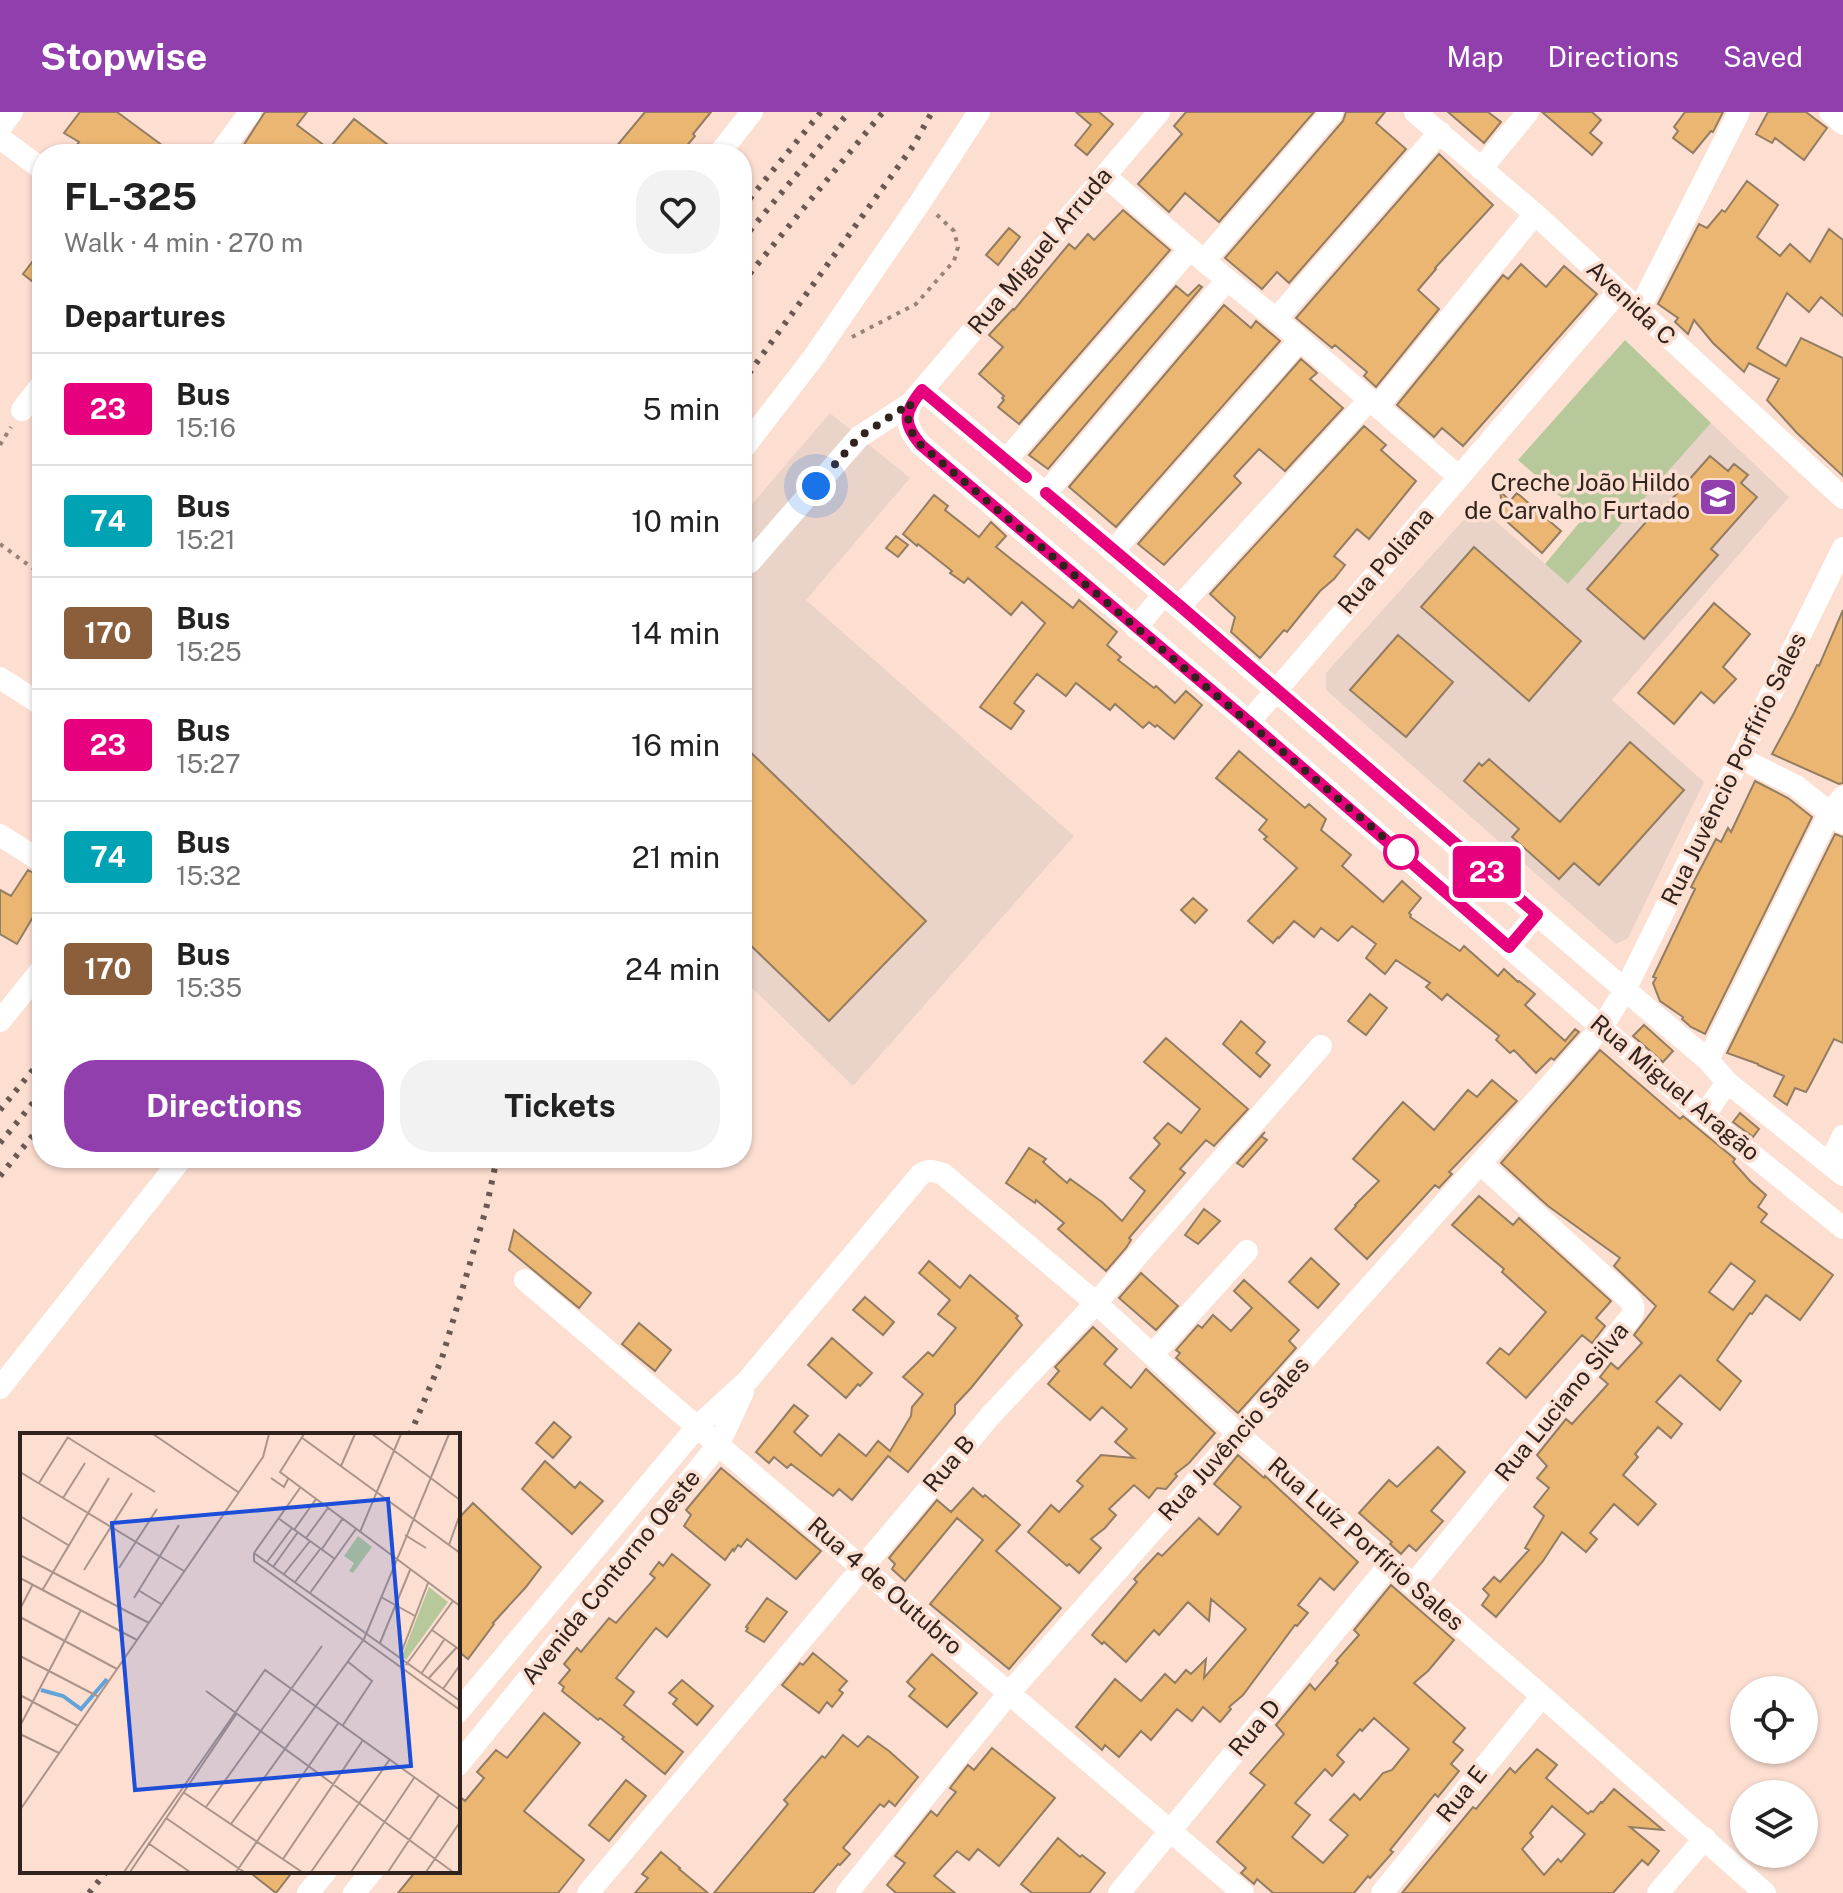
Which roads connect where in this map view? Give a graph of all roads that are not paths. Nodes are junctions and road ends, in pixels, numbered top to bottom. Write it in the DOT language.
graph roads {
  1 [pos="12,112"];
  2 [pos="250,112"];
  3 [pos="752,112"];
  4 [pos="979,112"];
  5 [pos="1159,112"];
  6 [pos="1332,112"];
  7 [pos="1415,112"];
  8 [pos="1528,112"];
  9 [pos="1739,112"];
  10 [pos="1830,112"];
  11 [pos="1843,124"];
  12 [pos="0,128"];
  13 [pos="1440,132"];
  14 [pos="0,138"];
  15 [pos="226,144"];
  16 [pos="727,144"];
  17 [pos="32,162"];
  18 [pos="1481,169"];
  19 [pos="1105,176"];
  20 [pos="1535,214"];
  21 [pos="1197,255"];
  22 [pos="1227,280"];
  23 [pos="1618,292"];
  24 [pos="1639,310"];
  25 [pos="1276,319"];
  26 [pos="1300,340"];
  27 [pos="32,397"];
  28 [pos="917,397"];
  29 [pos="1374,403"];
  30 [pos="22,410"];
  31 [pos="752,437"];
  32 [pos="1006,460"];
  33 [pos="1458,476"];
  34 [pos="1046,493"];
  35 [pos="1843,498"];
  36 [pos="1843,548"];
  37 [pos="1113,551"];
  38 [pos="752,560"];
  39 [pos="1172,600"];
  40 [pos="1136,628"];
  41 [pos="0,678"];
  42 [pos="1275,690"];
  43 [pos="32,699"];
  44 [pos="1249,722"];
  45 [pos="1740,758"];
  46 [pos="1839,811"];
  47 [pos="0,835"];
  48 [pos="32,856"];
  49 [pos="1537,914"];
  50 [pos="1509,947"];
  51 [pos="32,981"];
  52 [pos="1625,990"];
  53 [pos="0,1021"];
  54 [pos="1602,1027"];
  55 [pos="1321,1046"];
  56 [pos="1708,1060"];
  57 [pos="1727,1082"];
  58 [pos="1704,1116"];
  59 [pos="1843,1136"];
  60 [pos="1481,1164"];
  61 [pos="174,1168"];
  62 [pos="1836,1169"];
  63 [pos="927,1170"];
  64 [pos="1843,1228"];
  65 [pos="1247,1251"];
  66 [pos="525,1280"];
  67 [pos="1096,1303"];
  68 [pos="1152,1355"];
  69 [pos="748,1380"];
  70 [pos="0,1388"];
  71 [pos="697,1427"];
  72 [pos="1238,1434"];
  73 [pos="719,1444"];
  74 [pos="1390,1564"];
  75 [pos="863,1567"];
  76 [pos="1414,1584"];
  77 [pos="508,1651"];
  78 [pos="533,1673"];
  79 [pos="1009,1693"];
  80 [pos="1542,1696"];
  81 [pos="460,1710"];
  82 [pos="460,1763"];
  83 [pos="1170,1831"];
  84 [pos="1705,1838"];
  85 [pos="324,1873"];
  86 [pos="370,1873"];
  87 [pos="308,1893"];
  88 [pos="354,1893"];
  89 [pos="588,1893"];
  90 [pos="847,1893"];
  91 [pos="1119,1893"];
  92 [pos="1243,1893"];
  93 [pos="1382,1893"];
  94 [pos="1658,1893"];
  95 [pos="1765,1893"];
  1 -- 12 [label="street"];
  2 -- 15 [label="street"];
  3 -- 16 [label="street"];
  4 -- 31 [label="street"];
  5 -- 19 [label="street, Rua Miguel Arruda"];
  6 -- 21 [label="street"];
  7 -- 13 [label="street, Avenida C"];
  8 -- 18 [label="street"];
  9 -- 24 [label="street"];
  10 -- 11 [label="street"];
  13 -- 18 [label="street, Avenida C"];
  13 -- 25 [label="street"];
  14 -- 17 [label="street"];
  18 -- 20 [label="street, Avenida C"];
  19 -- 21 [label="street"];
  19 -- 28 [label="street, Rua Miguel Arruda"];
  20 -- 23 [label="street, Avenida C"];
  20 -- 29 [label="street"];
  21 -- 22 [label="street"];
  21 -- 32 [label="street"];
  22 -- 25 [label="street"];
  22 -- 34 [label="street"];
  23 -- 24 [label="street, Avenida C"];
  23 -- 33 [label="street, Rua Poliana"];
  24 -- 35 [label="street, Avenida C"];
  25 -- 26 [label="street"];
  26 -- 29 [label="street"];
  26 -- 37 [label="street"];
  27 -- 30 [label="street"];
  28 -- 32 [label="street, Rua Miguel Aragão"];
  28 -- 38 [label="street, Rua Miguel Arruda"];
  28 -- 40 [label="street, Rua Miguel Aragão"];
  29 -- 33 [label="street"];
  29 -- 39 [label="street"];
  32 -- 34 [label="street, Rua Miguel Aragão"];
  33 -- 42 [label="street, Rua Poliana"];
  34 -- 37 [label="street, Rua Miguel Aragão"];
  36 -- 45 [label="street, Rua Juvêncio Porfírio Sales"];
  37 -- 39 [label="street, Rua Miguel Aragão"];
  39 -- 40 [label="street"];
  39 -- 42 [label="street, Rua Miguel Aragão"];
  40 -- 44 [label="street, Rua Miguel Aragão"];
  41 -- 43 [label="street"];
  42 -- 44 [label="street, Rua Poliana"];
  42 -- 49 [label="street, Rua Miguel Aragão"];
  44 -- 50 [label="street, Rua Miguel Aragão"];
  45 -- 46 [label="street"];
  45 -- 52 [label="street, Rua Juvêncio Porfírio Sales"];
  46 -- 56 [label="street"];
  47 -- 48 [label="street"];
  49 -- 50 [label="street"];
  49 -- 52 [label="street, Rua Miguel Aragão"];
  50 -- 54 [label="street, Rua Miguel Aragão"];
  51 -- 53 [label="street"];
  52 -- 54 [label="street, Rua Juvêncio Sales"];
  52 -- 56 [label="street, Rua Miguel Aragão"];
  54 -- 58 [label="street, Rua Miguel Aragão"];
  54 -- 60 [label="street, Rua Juvêncio Sales"];
  55 -- 67 [label="street, Rua B"];
  56 -- 57 [label="street, Rua Miguel Aragão"];
  57 -- 58 [label="street"];
  57 -- 62 [label="street, Rua Miguel Aragão"];
  58 -- 64 [label="street, Rua Miguel Aragão"];
  59 -- 62 [label="street"];
  60 -- 72 [label="street, Rua Juvêncio Sales"];
  60 -- 76 [label="street, Rua Luciano Silva"];
  61 -- 70 [label="street"];
  63 -- 67 [label="street, Rua Luíz Porfírio Sales"];
  63 -- 69 [label="street, Avenida Contorno Oeste"];
  65 -- 68 [label="street"];
  66 -- 71 [label="street, Rua 4 de Outubro"];
  67 -- 68 [label="street, Rua Luíz Porfírio Sales"];
  67 -- 75 [label="street, Rua B"];
  68 -- 72 [label="street, Rua Luíz Porfírio Sales"];
  69 -- 71 [label="street, Avenida Contorno Oeste"];
  69 -- 73 [label="street, Avenida Contorno Oeste"];
  71 -- 73 [label="street, Rua 4 de Outubro"];
  71 -- 77 [label="street, Avenida Contorno Oeste"];
  72 -- 74 [label="street, Rua Luíz Porfírio Sales"];
  72 -- 79 [label="street, Rua Juvêncio Sales"];
  73 -- 75 [label="street, Rua 4 de Outubro"];
  73 -- 78 [label="street, Avenida Contorno Oeste"];
  74 -- 76 [label="street, Rua Luíz Porfírio Sales"];
  74 -- 83 [label="street, Rua D"];
  75 -- 79 [label="street, Rua 4 de Outubro"];
  75 -- 89 [label="street, Rua B"];
  76 -- 80 [label="street, Rua Luíz Porfírio Sales"];
  77 -- 78 [label="street"];
  77 -- 81 [label="street, Avenida Contorno Oeste"];
  78 -- 82 [label="street, Avenida Contorno Oeste"];
  79 -- 83 [label="street, Rua 4 de Outubro"];
  79 -- 90 [label="street, Rua Juvêncio Sales"];
  80 -- 84 [label="street, Rua Luíz Porfírio Sales"];
  80 -- 93 [label="street, Rua E"];
  83 -- 91 [label="street, Rua D"];
  83 -- 92 [label="street, Rua 4 de Outubro"];
  84 -- 94 [label="street"];
  84 -- 95 [label="street, Rua Luíz Porfírio Sales"];
  85 -- 87 [label="street"];
  86 -- 88 [label="street"];
}
